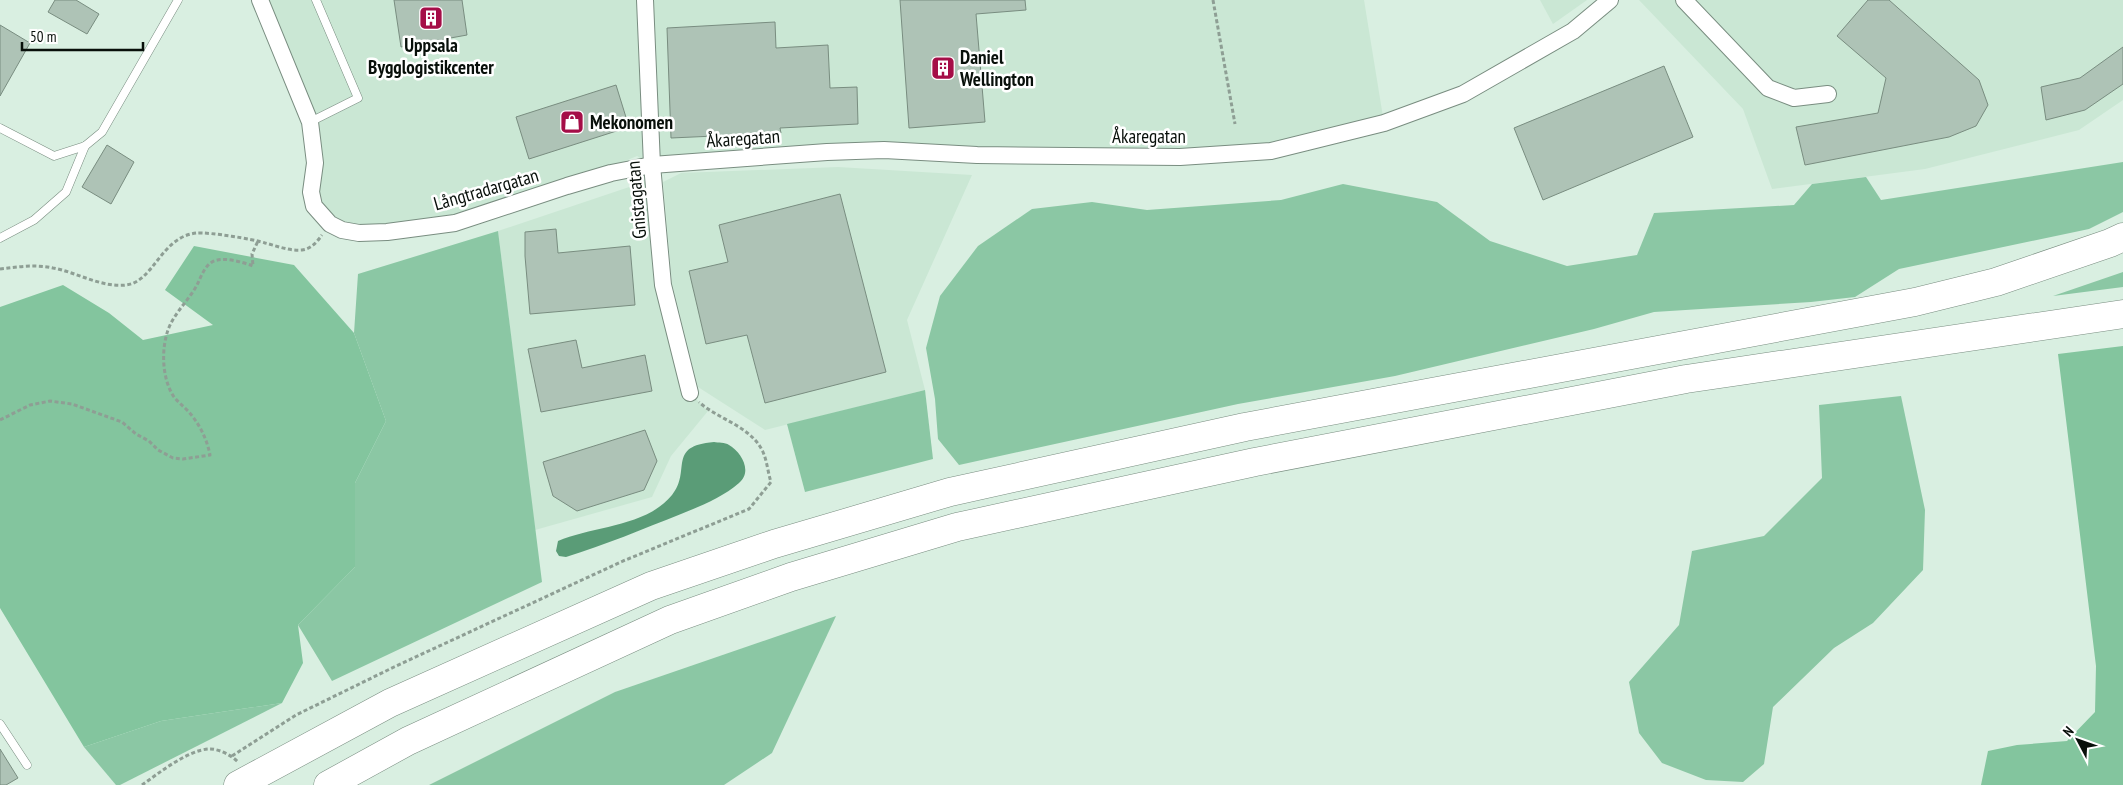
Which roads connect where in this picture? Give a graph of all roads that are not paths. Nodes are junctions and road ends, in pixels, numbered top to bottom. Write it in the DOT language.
graph roads {
  1 [pos="178,0"];
  2 [pos="260,0"];
  3 [pos="316,0"];
  4 [pos="645,0"];
  5 [pos="1610,0"];
  6 [pos="1684,0"];
  7 [pos="1828,94"];
  8 [pos="310,122"];
  9 [pos="0,128"];
  10 [pos="85,146"];
  11 [pos="652,165"];
  12 [pos="2123,237"];
  13 [pos="0,238"];
  14 [pos="2123,314"];
  15 [pos="690,393"];
  16 [pos="0,724"];
  17 [pos="27,765"];
  18 [pos="240,777"];
  19 [pos="328,785"];
  1 -- 10 [label="lane"];
  2 -- 8 [label="street, Långtradargatan"];
  3 -- 8 [label="lane"];
  4 -- 11 [label="street, Gnistagatan"];
  5 -- 11 [label="street, Åkaregatan"];
  6 -- 7 [label="street"];
  8 -- 11 [label="street, Långtradargatan"];
  9 -- 10 [label="lane"];
  10 -- 13 [label="lane"];
  11 -- 15 [label="street, Gnistagatan"];
  12 -- 18 [label="highway"];
  14 -- 19 [label="highway"];
  16 -- 17 [label="lane"];
}
